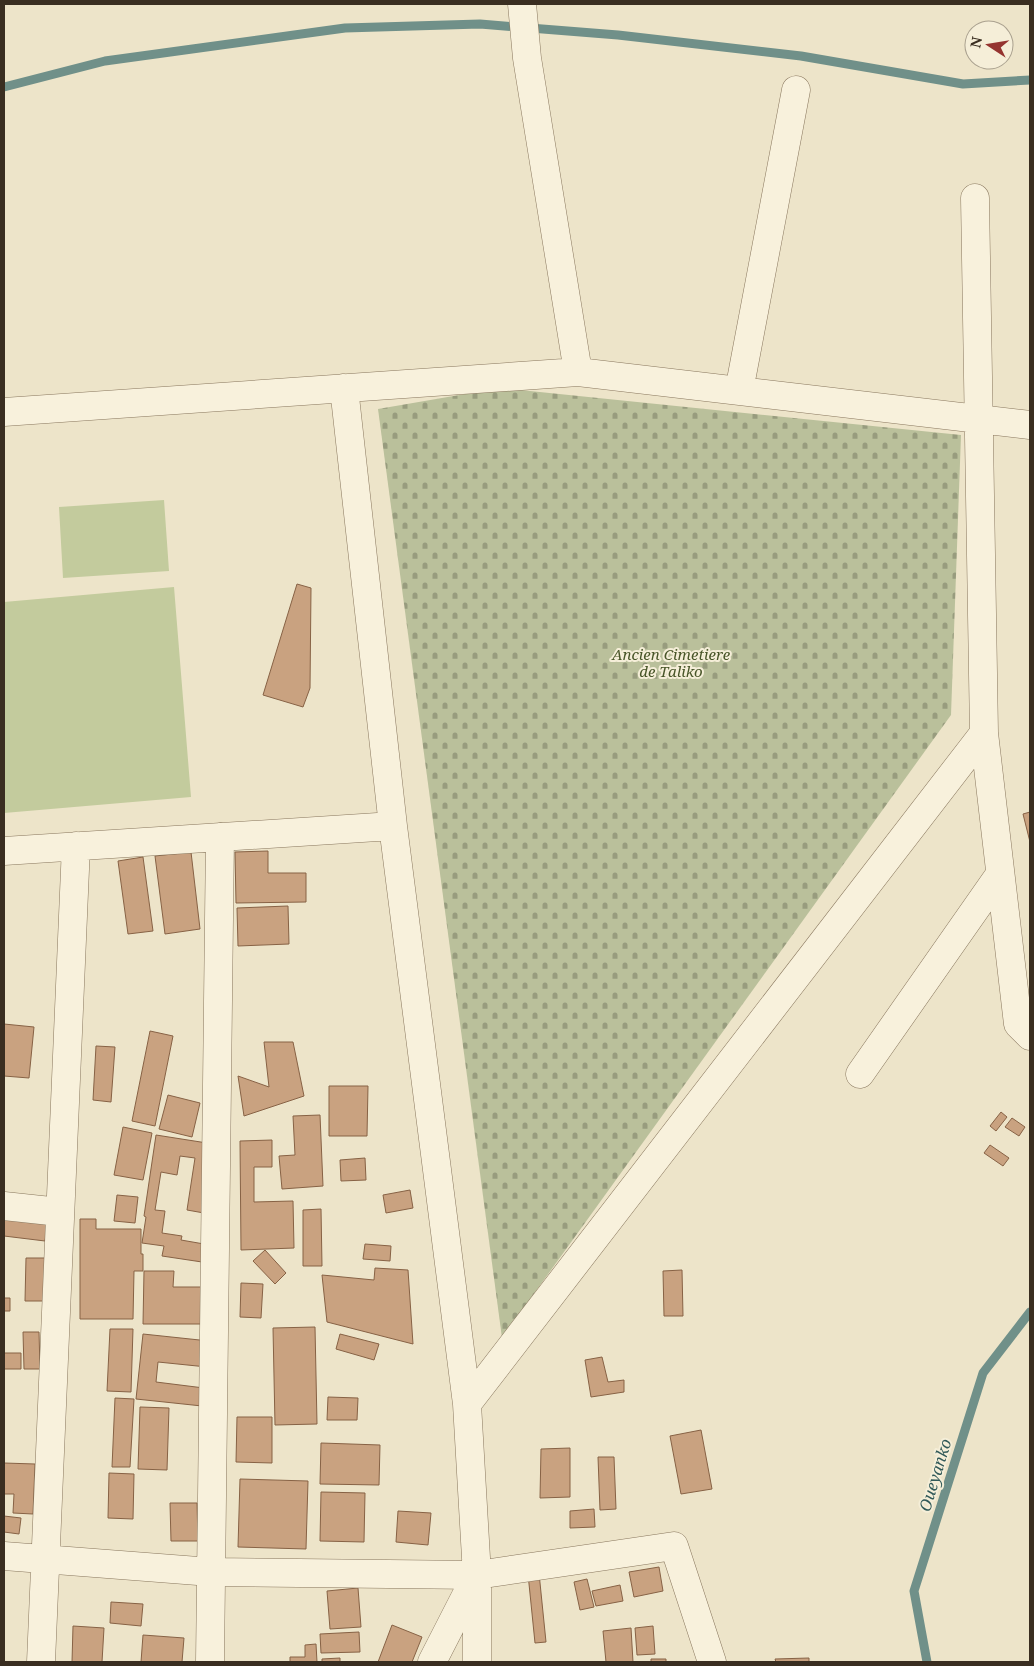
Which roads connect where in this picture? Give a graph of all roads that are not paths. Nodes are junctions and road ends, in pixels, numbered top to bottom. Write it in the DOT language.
graph roads {
  1 [pos="522,4"];
  2 [pos="796,90"];
  3 [pos="975,198"];
  4 [pos="578,372"];
  5 [pos="344,388"];
  6 [pos="739,391"];
  7 [pos="4,412"];
  8 [pos="979,419"];
  9 [pos="1030,425"];
  10 [pos="984,733"];
  11 [pos="393,826"];
  12 [pos="220,837"];
  13 [pos="76,846"];
  14 [pos="4,851"];
  15 [pos="1000,874"];
  16 [pos="1030,1036"];
  17 [pos="860,1074"];
  18 [pos="4,1206"];
  19 [pos="60,1212"];
  20 [pos="467,1404"];
  21 [pos="4,1556"];
  22 [pos="46,1560"];
  23 [pos="212,1572"];
  24 [pos="476,1574"];
  25 [pos="41,1662"];
  26 [pos="210,1662"];
  27 [pos="432,1662"];
  28 [pos="477,1662"];
  29 [pos="712,1662"];
  1 -- 4 [label="street"];
  2 -- 6 [label="street"];
  3 -- 8 [label="street"];
  4 -- 5 [label="street"];
  4 -- 6 [label="street"];
  5 -- 7 [label="street"];
  5 -- 11 [label="street"];
  6 -- 8 [label="street"];
  8 -- 9 [label="street"];
  8 -- 10 [label="street"];
  10 -- 15 [label="street"];
  10 -- 20 [label="street"];
  11 -- 12 [label="street"];
  11 -- 20 [label="street"];
  12 -- 13 [label="street"];
  12 -- 23 [label="street"];
  13 -- 14 [label="street"];
  13 -- 19 [label="street"];
  15 -- 16 [label="street"];
  15 -- 17 [label="street"];
  18 -- 19 [label="street"];
  19 -- 22 [label="street"];
  20 -- 24 [label="street"];
  21 -- 22 [label="street"];
  22 -- 23 [label="street"];
  22 -- 25 [label="street"];
  23 -- 24 [label="street"];
  23 -- 26 [label="street"];
  24 -- 27 [label="street"];
  24 -- 28 [label="street"];
  24 -- 29 [label="street"];
}
